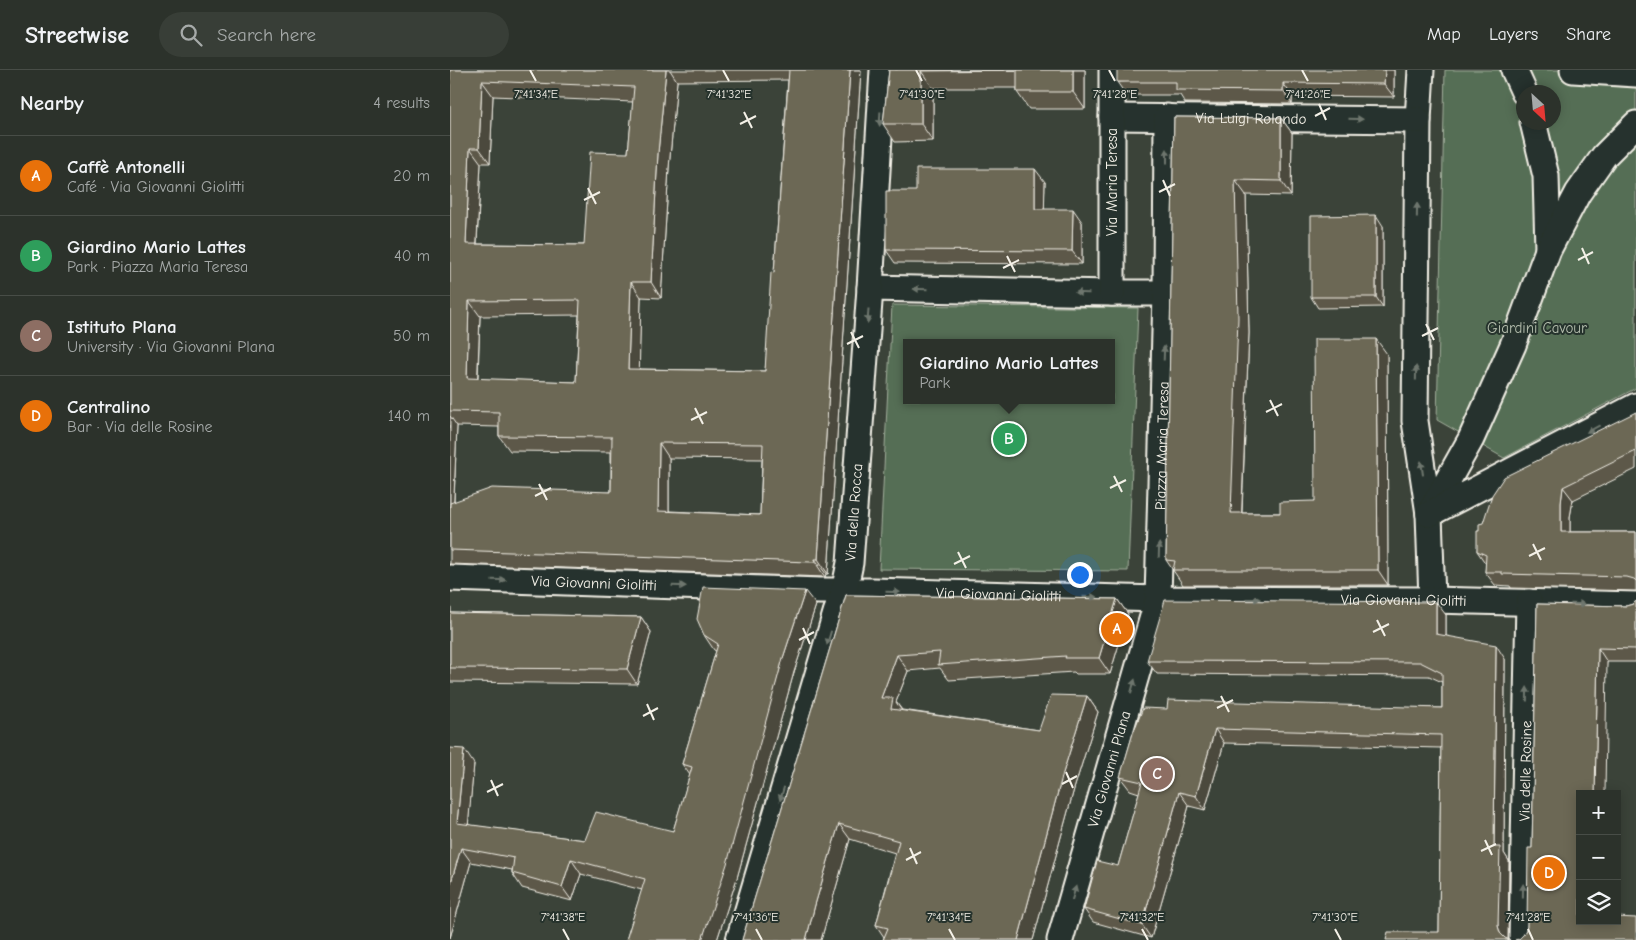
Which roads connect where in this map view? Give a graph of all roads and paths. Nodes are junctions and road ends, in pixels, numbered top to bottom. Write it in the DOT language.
graph roads {
  1 [pos="883,70"];
  2 [pos="1112,70"];
  3 [pos="1420,70"];
  4 [pos="1514,70"];
  5 [pos="1573,70"];
  6 [pos="1636,74"];
  7 [pos="1521,85"];
  8 [pos="1112,117"];
  9 [pos="1167,117"];
  10 [pos="1418,120"];
  11 [pos="1636,124"];
  12 [pos="1535,130"];
  13 [pos="1548,250"];
  14 [pos="870,288"];
  15 [pos="1112,293"];
  16 [pos="1166,293"];
  17 [pos="1636,406"];
  18 [pos="1428,514"];
  19 [pos="450,578"];
  20 [pos="844,592"];
  21 [pos="1158,599"];
  22 [pos="1432,600"];
  23 [pos="1529,602"];
  24 [pos="1636,605"];
  25 [pos="738,940"];
  26 [pos="1060,940"];
  27 [pos="1522,940"];
  1 -- 14 [label="street, Via della Rocca, one-way"];
  2 -- 8 [label="street, Via Maria Teresa"];
  3 -- 10 [label="street"];
  4 -- 7 [label="street"];
  5 -- 6 [label="street"];
  8 -- 9 [label="street, Via Luigi Rolando"];
  8 -- 15 [label="street, Via Maria Teresa"];
  9 -- 10 [label="street, Via Luigi Rolando, one-way"];
  16 -- 9 [label="street, Piazza Maria Teresa, one-way"];
  18 -- 10 [label="street, one-way"];
  11 -- 13 [label="street"];
  12 -- 13 [label="street"];
  13 -- 18 [label="street"];
  15 -- 14 [label="street, one-way"];
  14 -- 20 [label="street, Via della Rocca, one-way"];
  15 -- 16 [label="street"];
  21 -- 16 [label="street, Piazza Maria Teresa, one-way"];
  17 -- 18 [label="street, one-way"];
  18 -- 22 [label="street"];
  19 -- 20 [label="street, Via Giovanni Giolitti, one-way"];
  20 -- 21 [label="street, Via Giovanni Giolitti, one-way"];
  20 -- 25 [label="street, Via della Rocca, one-way"];
  21 -- 22 [label="street, Via Giovanni Giolitti, one-way"];
  26 -- 21 [label="street, Via Giovanni Plana, one-way"];
  22 -- 23 [label="street, Via Giovanni Giolitti"];
  23 -- 24 [label="street, Via Giovanni Giolitti, one-way"];
  27 -- 23 [label="street, Via delle Rosine, one-way"];
}
